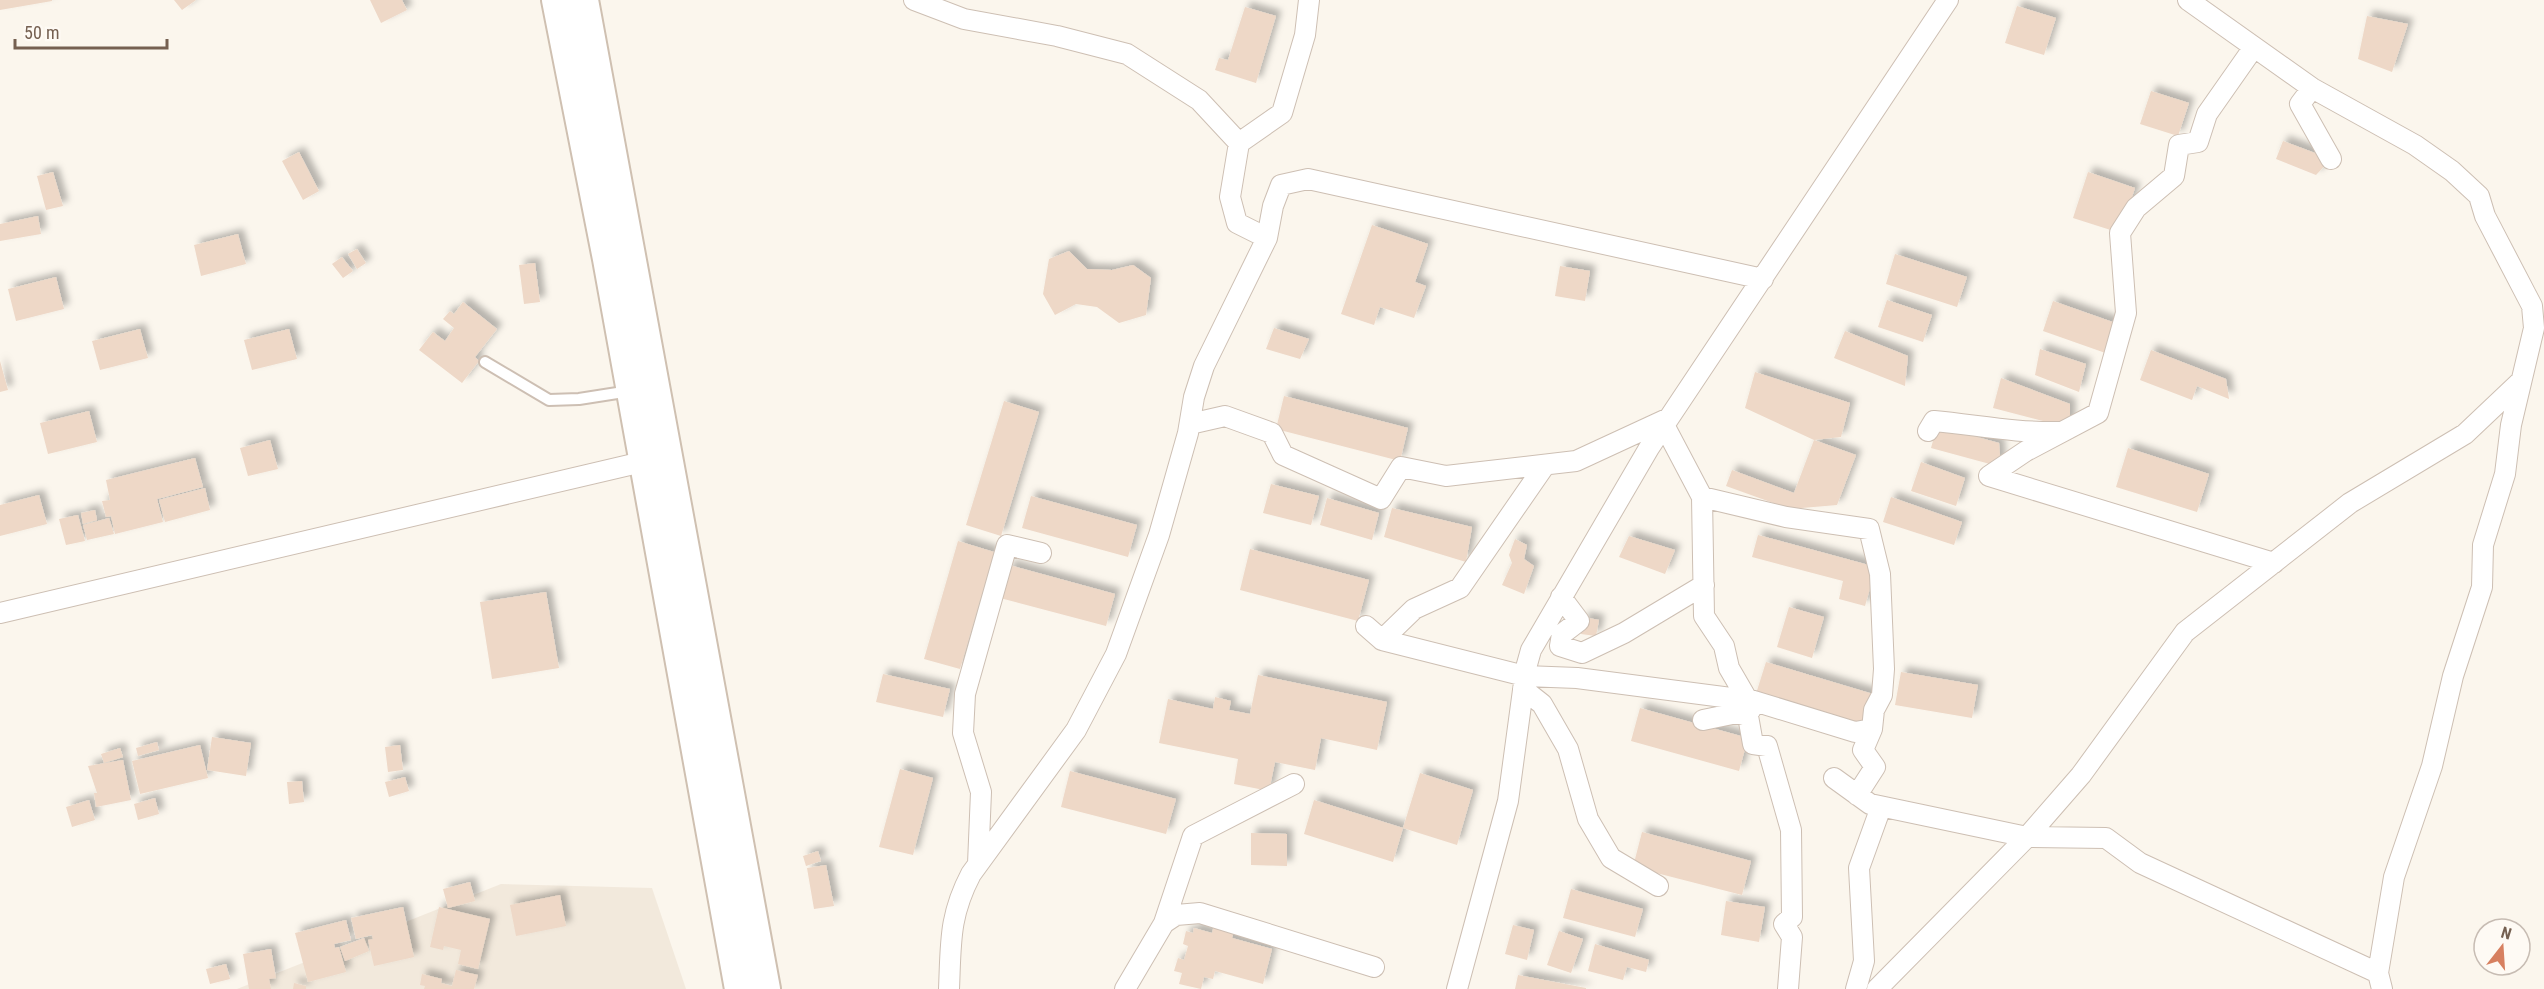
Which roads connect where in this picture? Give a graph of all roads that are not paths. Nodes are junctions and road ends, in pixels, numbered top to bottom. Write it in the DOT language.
graph roads {
  1 [pos="556,0"];
  2 [pos="584,0"];
  3 [pos="914,0"];
  4 [pos="1309,0"];
  5 [pos="1948,0"];
  6 [pos="2188,0"];
  7 [pos="2254,47"];
  8 [pos="2312,88"];
  9 [pos="1239,143"];
  10 [pos="2331,159"];
  11 [pos="1267,238"];
  12 [pos="1763,279"];
  13 [pos="485,362"];
  14 [pos="2521,381"];
  15 [pos="631,391"];
  16 [pos="1666,422"];
  17 [pos="1190,424"];
  18 [pos="1928,431"];
  19 [pos="2062,432"];
  20 [pos="656,459"];
  21 [pos="1545,465"];
  22 [pos="1702,497"];
  23 [pos="1041,553"];
  24 [pos="2274,563"];
  25 [pos="1704,585"];
  26 [pos="1561,597"];
  27 [pos="0,613"];
  28 [pos="1366,626"];
  29 [pos="1382,640"];
  30 [pos="1524,683"];
  31 [pos="1750,705"];
  32 [pos="1703,720"];
  33 [pos="1872,729"];
  34 [pos="1834,778"];
  35 [pos="1294,784"];
  36 [pos="1857,795"];
  37 [pos="1881,807"];
  38 [pos="2027,837"];
  39 [pos="978,864"];
  40 [pos="1658,886"];
  41 [pos="1164,923"];
  42 [pos="1374,967"];
  43 [pos="2380,981"];
  44 [pos="739,989"];
  45 [pos="766,989"];
  46 [pos="949,989"];
  47 [pos="1125,989"];
  48 [pos="1457,989"];
  49 [pos="1788,989"];
  50 [pos="1856,989"];
  51 [pos="1877,989"];
  1 -- 15 [label="main road"];
  2 -- 20 [label="main road"];
  3 -- 9 [label="street"];
  4 -- 9 [label="street"];
  5 -- 12 [label="street"];
  6 -- 7 [label="street"];
  7 -- 8 [label="street"];
  7 -- 19 [label="street"];
  8 -- 10 [label="street"];
  8 -- 14 [label="street"];
  9 -- 11 [label="street"];
  11 -- 12 [label="street"];
  11 -- 17 [label="street"];
  12 -- 16 [label="street"];
  13 -- 15 [label="lane"];
  14 -- 24 [label="street"];
  14 -- 43 [label="street"];
  15 -- 20 [label="main road"];
  16 -- 21 [label="street"];
  16 -- 22 [label="street"];
  16 -- 26 [label="street"];
  17 -- 21 [label="street"];
  17 -- 39 [label="street"];
  18 -- 19 [label="street"];
  19 -- 24 [label="street"];
  20 -- 27 [label="street"];
  20 -- 44 [label="main road"];
  20 -- 45 [label="main road"];
  21 -- 29 [label="street"];
  22 -- 25 [label="street"];
  22 -- 33 [label="street"];
  23 -- 39 [label="street"];
  24 -- 38 [label="street"];
  25 -- 26 [label="street"];
  25 -- 31 [label="street"];
  26 -- 30 [label="street"];
  28 -- 29 [label="street"];
  29 -- 30 [label="street"];
  30 -- 31 [label="street"];
  30 -- 40 [label="street"];
  30 -- 48 [label="street"];
  31 -- 32 [label="street"];
  31 -- 33 [label="street"];
  31 -- 49 [label="street"];
  33 -- 36 [label="street"];
  34 -- 36 [label="street"];
  35 -- 41 [label="street"];
  36 -- 37 [label="street"];
  37 -- 38 [label="street"];
  37 -- 50 [label="street"];
  38 -- 43 [label="street"];
  38 -- 51 [label="street"];
  39 -- 46 [label="street"];
  41 -- 42 [label="street"];
  41 -- 47 [label="street"];
}
